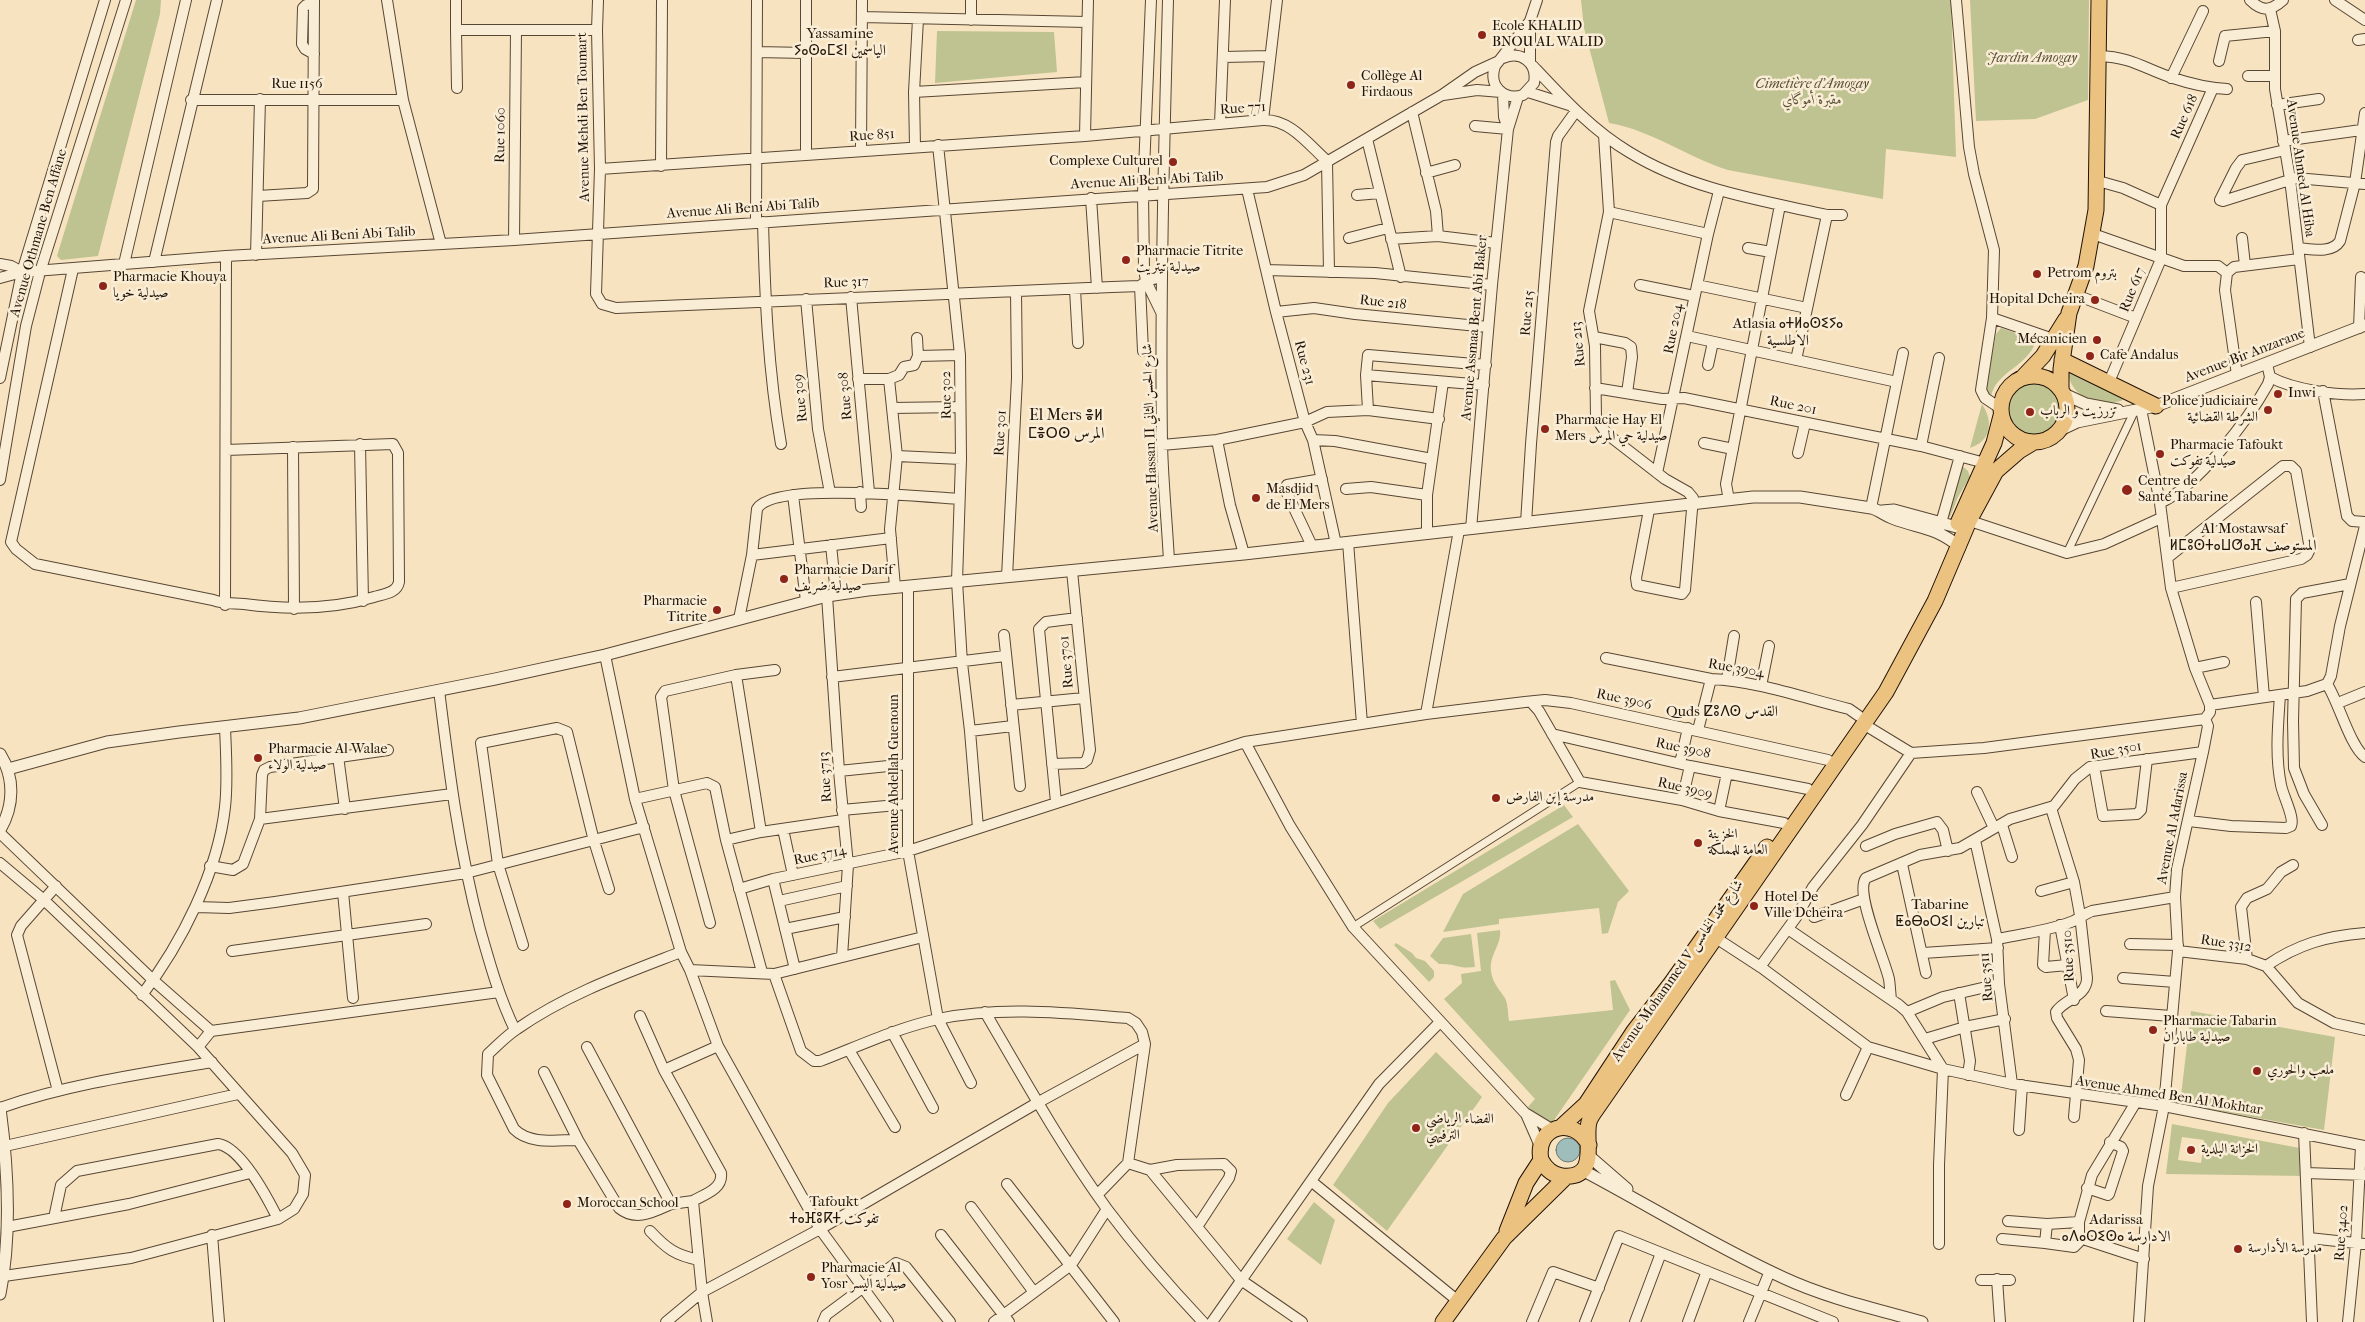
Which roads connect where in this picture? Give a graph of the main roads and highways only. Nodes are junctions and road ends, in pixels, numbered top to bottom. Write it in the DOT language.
graph roads {
  1 [pos="2100,0"];
  2 [pos="2069,313"];
  3 [pos="2062,360"];
  4 [pos="2023,377"];
  5 [pos="2062,391"];
  6 [pos="2156,406"];
  7 [pos="2001,412"];
  8 [pos="2034,442"];
  9 [pos="1961,531"];
  10 [pos="1862,720"];
  11 [pos="1557,1129"];
  12 [pos="1589,1151"];
  13 [pos="1541,1153"];
  14 [pos="1573,1174"];
  15 [pos="1504,1238"];
  16 [pos="1443,1322"];
  1 -- 2 [label="main road"];
  2 -- 3 [label="main road"];
  2 -- 4 [label="main road"];
  3 -- 5 [label="main road"];
  3 -- 6 [label="main road"];
  4 -- 5 [label="main road"];
  4 -- 7 [label="main road"];
  5 -- 8 [label="main road"];
  7 -- 8 [label="main road"];
  7 -- 9 [label="main road, Avenue Mohammed V شارع محمد الخامس"];
  8 -- 9 [label="main road, Avenue Mohammed V شارع محمد الخامس"];
  9 -- 10 [label="main road, Avenue Mohammed V شارع محمد الخامس"];
  10 -- 11 [label="main road, Avenue Mohammed V شارع محمد الخامس"];
  10 -- 12 [label="main road, Avenue Mohammed V شارع محمد الخامس"];
  11 -- 12 [label="main road"];
  11 -- 13 [label="main road"];
  12 -- 14 [label="main road"];
  13 -- 14 [label="main road"];
  13 -- 15 [label="main road"];
  14 -- 15 [label="main road"];
  15 -- 16 [label="main road"];
}
